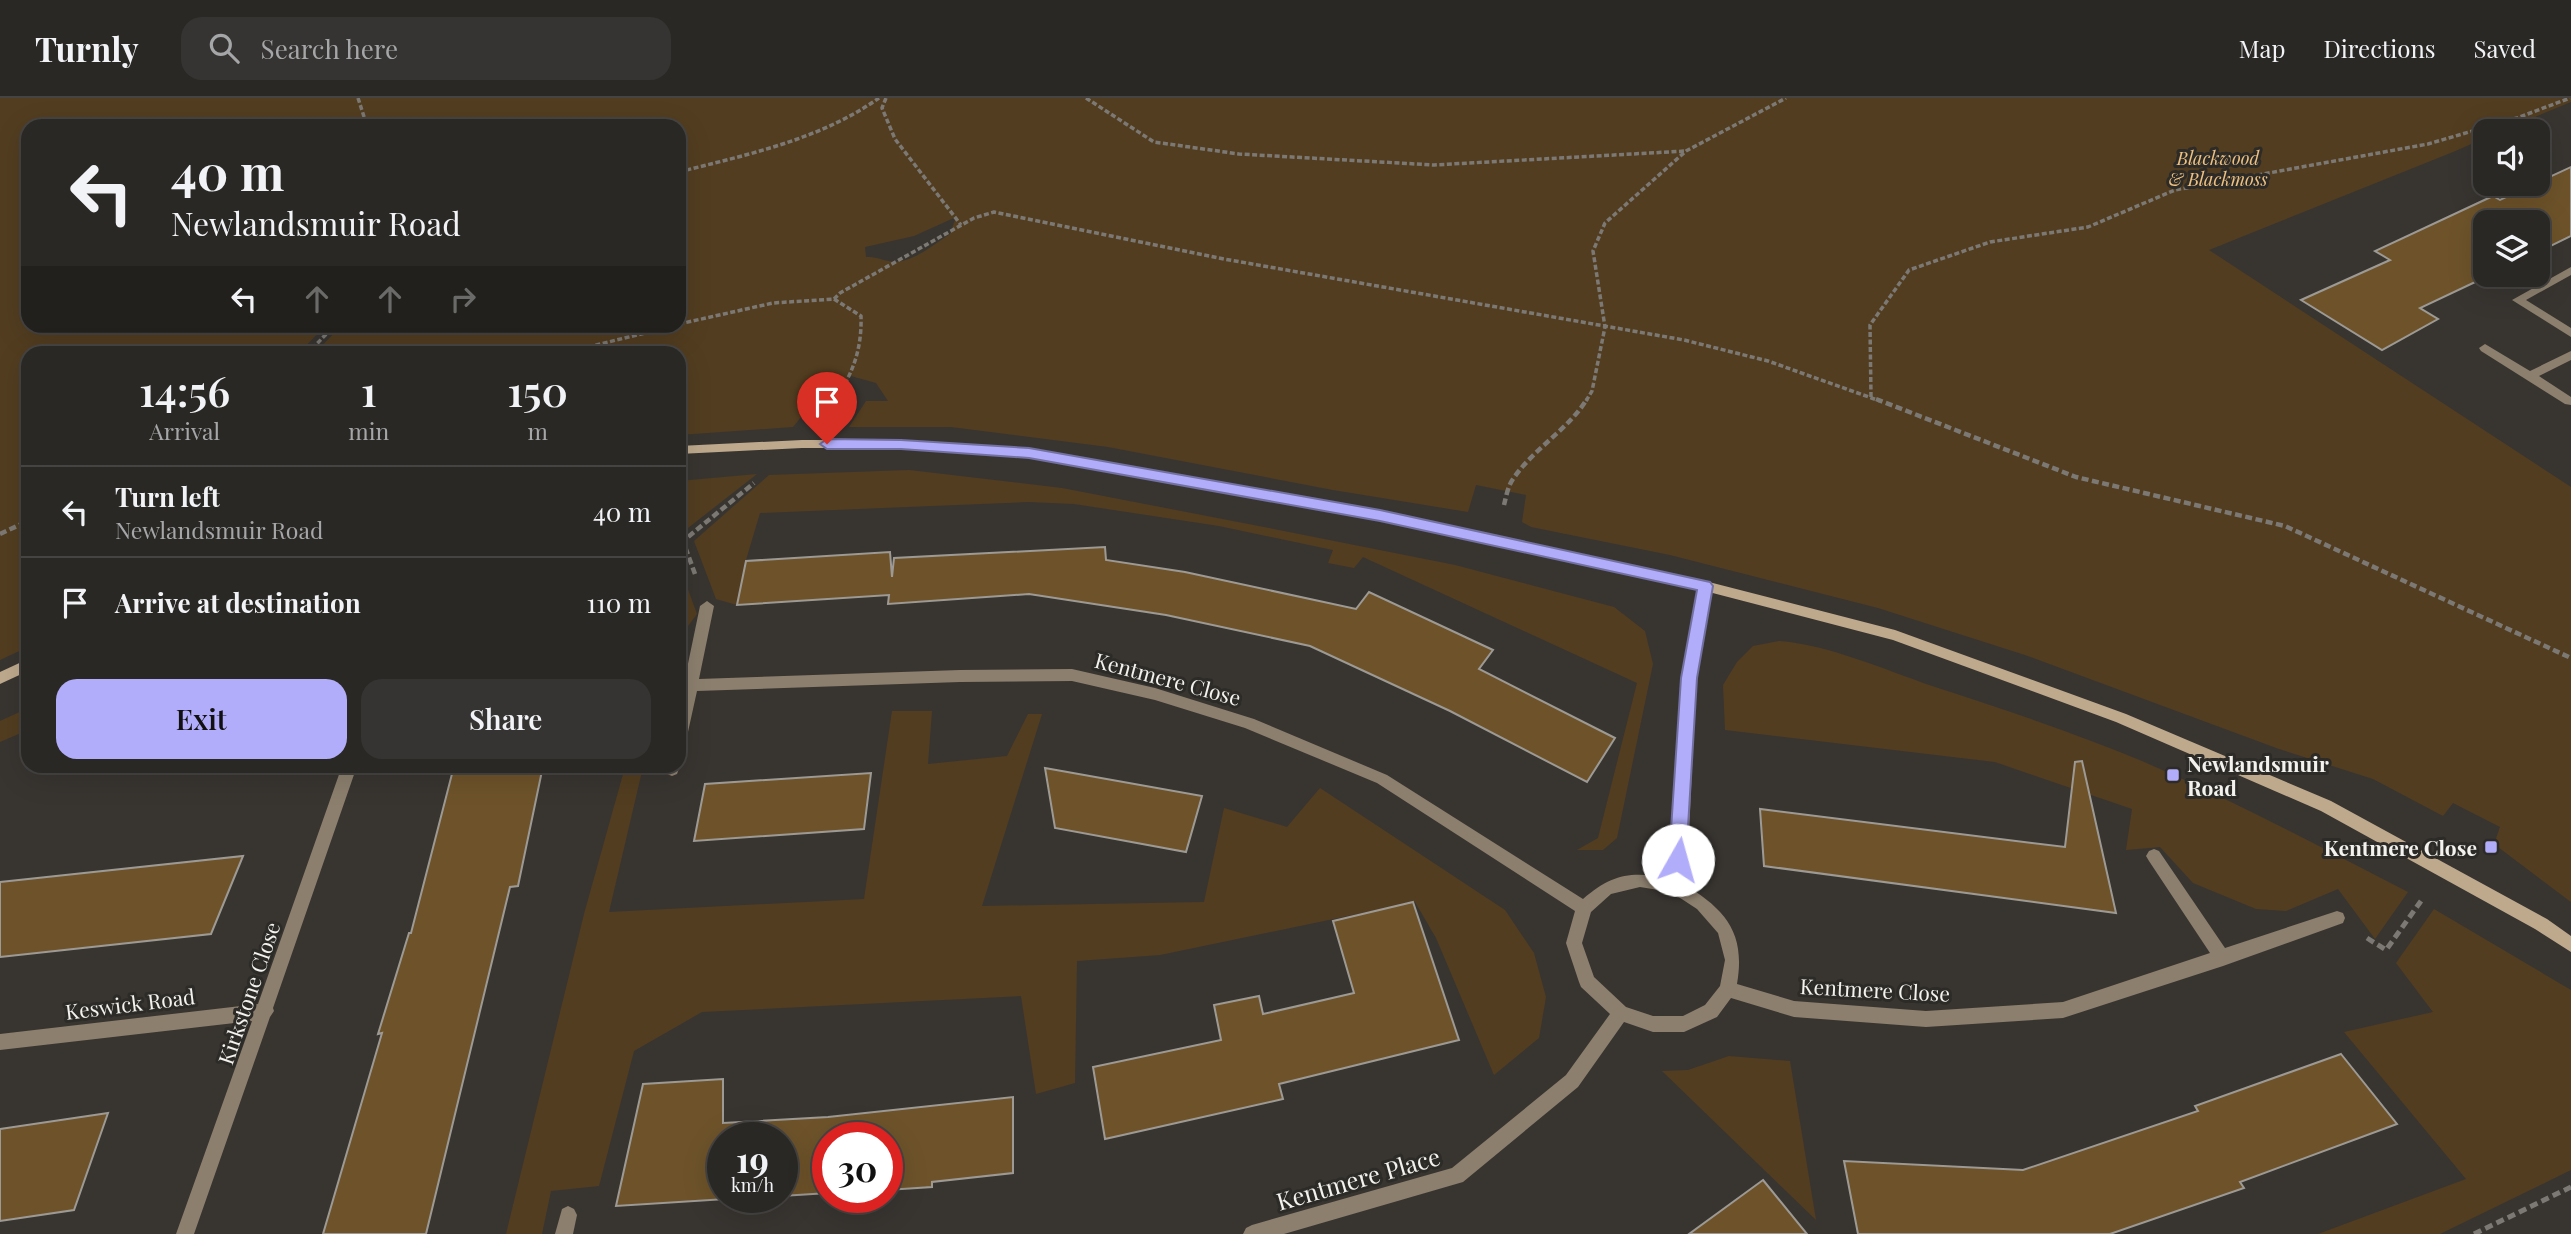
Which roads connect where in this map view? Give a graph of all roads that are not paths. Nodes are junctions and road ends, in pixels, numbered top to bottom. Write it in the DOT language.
graph roads {
  1 [pos="2571,270"];
  2 [pos="2571,333"];
  3 [pos="2484,348"];
  4 [pos="2571,355"];
  5 [pos="2530,376"];
  6 [pos="2569,401"];
  7 [pos="686,450"];
  8 [pos="1705,586"];
  9 [pos="707,606"];
  10 [pos="21,668"];
  11 [pos="0,678"];
  12 [pos="692,685"];
  13 [pos="686,711"];
  14 [pos="348,773"];
  15 [pos="2154,856"];
  16 [pos="1674,886"];
  17 [pos="1584,908"];
  18 [pos="2337,918"];
  19 [pos="2571,944"];
  20 [pos="2223,958"];
  21 [pos="1728,989"];
  22 [pos="266,1011"];
  23 [pos="1621,1013"];
  24 [pos="0,1042"];
  25 [pos="568,1214"];
  26 [pos="185,1234"];
  27 [pos="564,1234"];
  28 [pos="1252,1234"];
  1 -- 2 [label="street"];
  3 -- 5 [label="street"];
  4 -- 5 [label="street"];
  5 -- 6 [label="street"];
  7 -- 8 [label="street"];
  8 -- 16 [label="street"];
  8 -- 19 [label="street"];
  9 -- 12 [label="street"];
  10 -- 11 [label="street"];
  12 -- 13 [label="street"];
  12 -- 17 [label="street, Kentmere Close"];
  14 -- 22 [label="street, Kirkstone Close"];
  15 -- 20 [label="street"];
  16 -- 17 [label="street"];
  16 -- 21 [label="street"];
  17 -- 23 [label="street"];
  18 -- 20 [label="street, Kentmere Close"];
  20 -- 21 [label="street, Kentmere Close"];
  21 -- 23 [label="street"];
  22 -- 24 [label="street, Keswick Road"];
  22 -- 26 [label="street, Kirkstone Close"];
  23 -- 28 [label="street, Kentmere Place"];
  25 -- 27 [label="street"];
}
